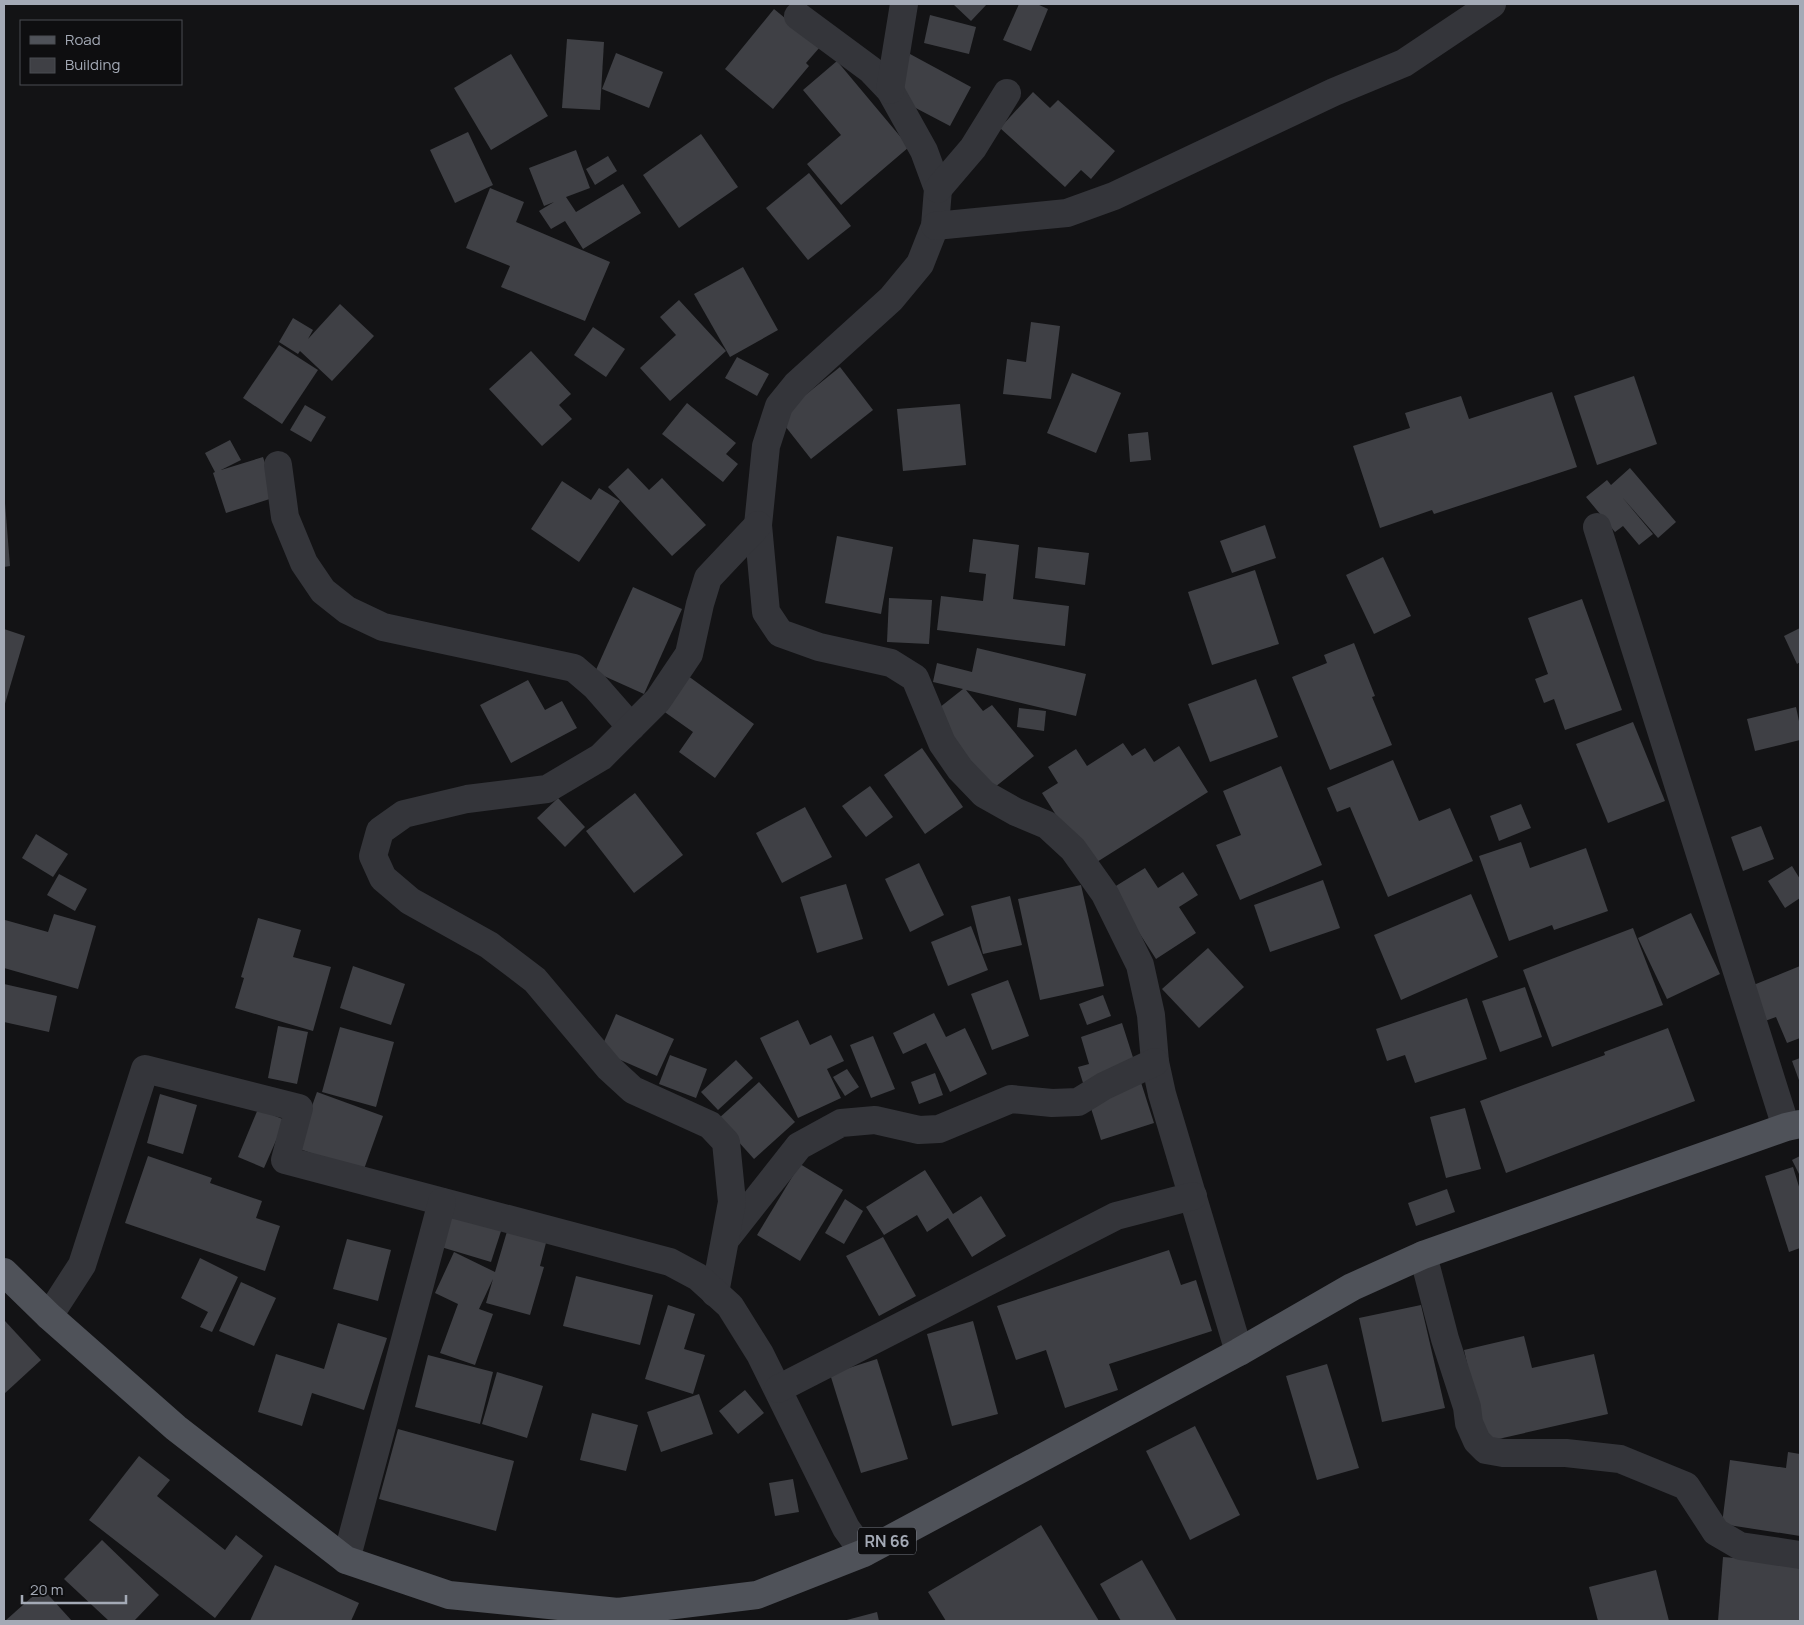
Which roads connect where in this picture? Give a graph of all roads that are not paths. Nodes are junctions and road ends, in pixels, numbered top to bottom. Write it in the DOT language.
graph roads {
  1 [pos="904,4"];
  2 [pos="1492,4"];
  3 [pos="798,16"];
  4 [pos="890,90"];
  5 [pos="1008,93"];
  6 [pos="938,189"];
  7 [pos="935,226"];
  8 [pos="278,464"];
  9 [pos="758,525"];
  10 [pos="1597,527"];
  11 [pos="631,727"];
  12 [pos="1155,1062"];
  13 [pos="1793,1126"];
  14 [pos="1192,1196"];
  15 [pos="442,1202"];
  16 [pos="725,1240"];
  17 [pos="1422,1255"];
  18 [pos="4,1272"];
  19 [pos="716,1293"];
  20 [pos="49,1316"];
  21 [pos="1239,1352"];
  22 [pos="778,1390"];
  23 [pos="864,1553"];
  24 [pos="1800,1555"];
  25 [pos="346,1560"];
  1 -- 4 [label="street"];
  2 -- 7 [label="street"];
  3 -- 4 [label="street"];
  4 -- 6 [label="street"];
  5 -- 6 [label="street"];
  6 -- 7 [label="street"];
  7 -- 9 [label="street"];
  8 -- 11 [label="street"];
  9 -- 11 [label="street"];
  9 -- 12 [label="street"];
  10 -- 13 [label="street"];
  11 -- 16 [label="street"];
  12 -- 14 [label="street"];
  12 -- 16 [label="street"];
  13 -- 17 [label="main road, RN 66"];
  14 -- 21 [label="street"];
  14 -- 22 [label="street"];
  15 -- 19 [label="street"];
  15 -- 20 [label="street"];
  15 -- 25 [label="street"];
  16 -- 19 [label="street"];
  17 -- 21 [label="main road, RN 66"];
  17 -- 24 [label="street"];
  18 -- 20 [label="main road, RN 66"];
  19 -- 22 [label="street"];
  20 -- 25 [label="main road, RN 66"];
  21 -- 23 [label="main road, RN 66"];
  22 -- 23 [label="street"];
  23 -- 25 [label="main road, RN 66"];
}
